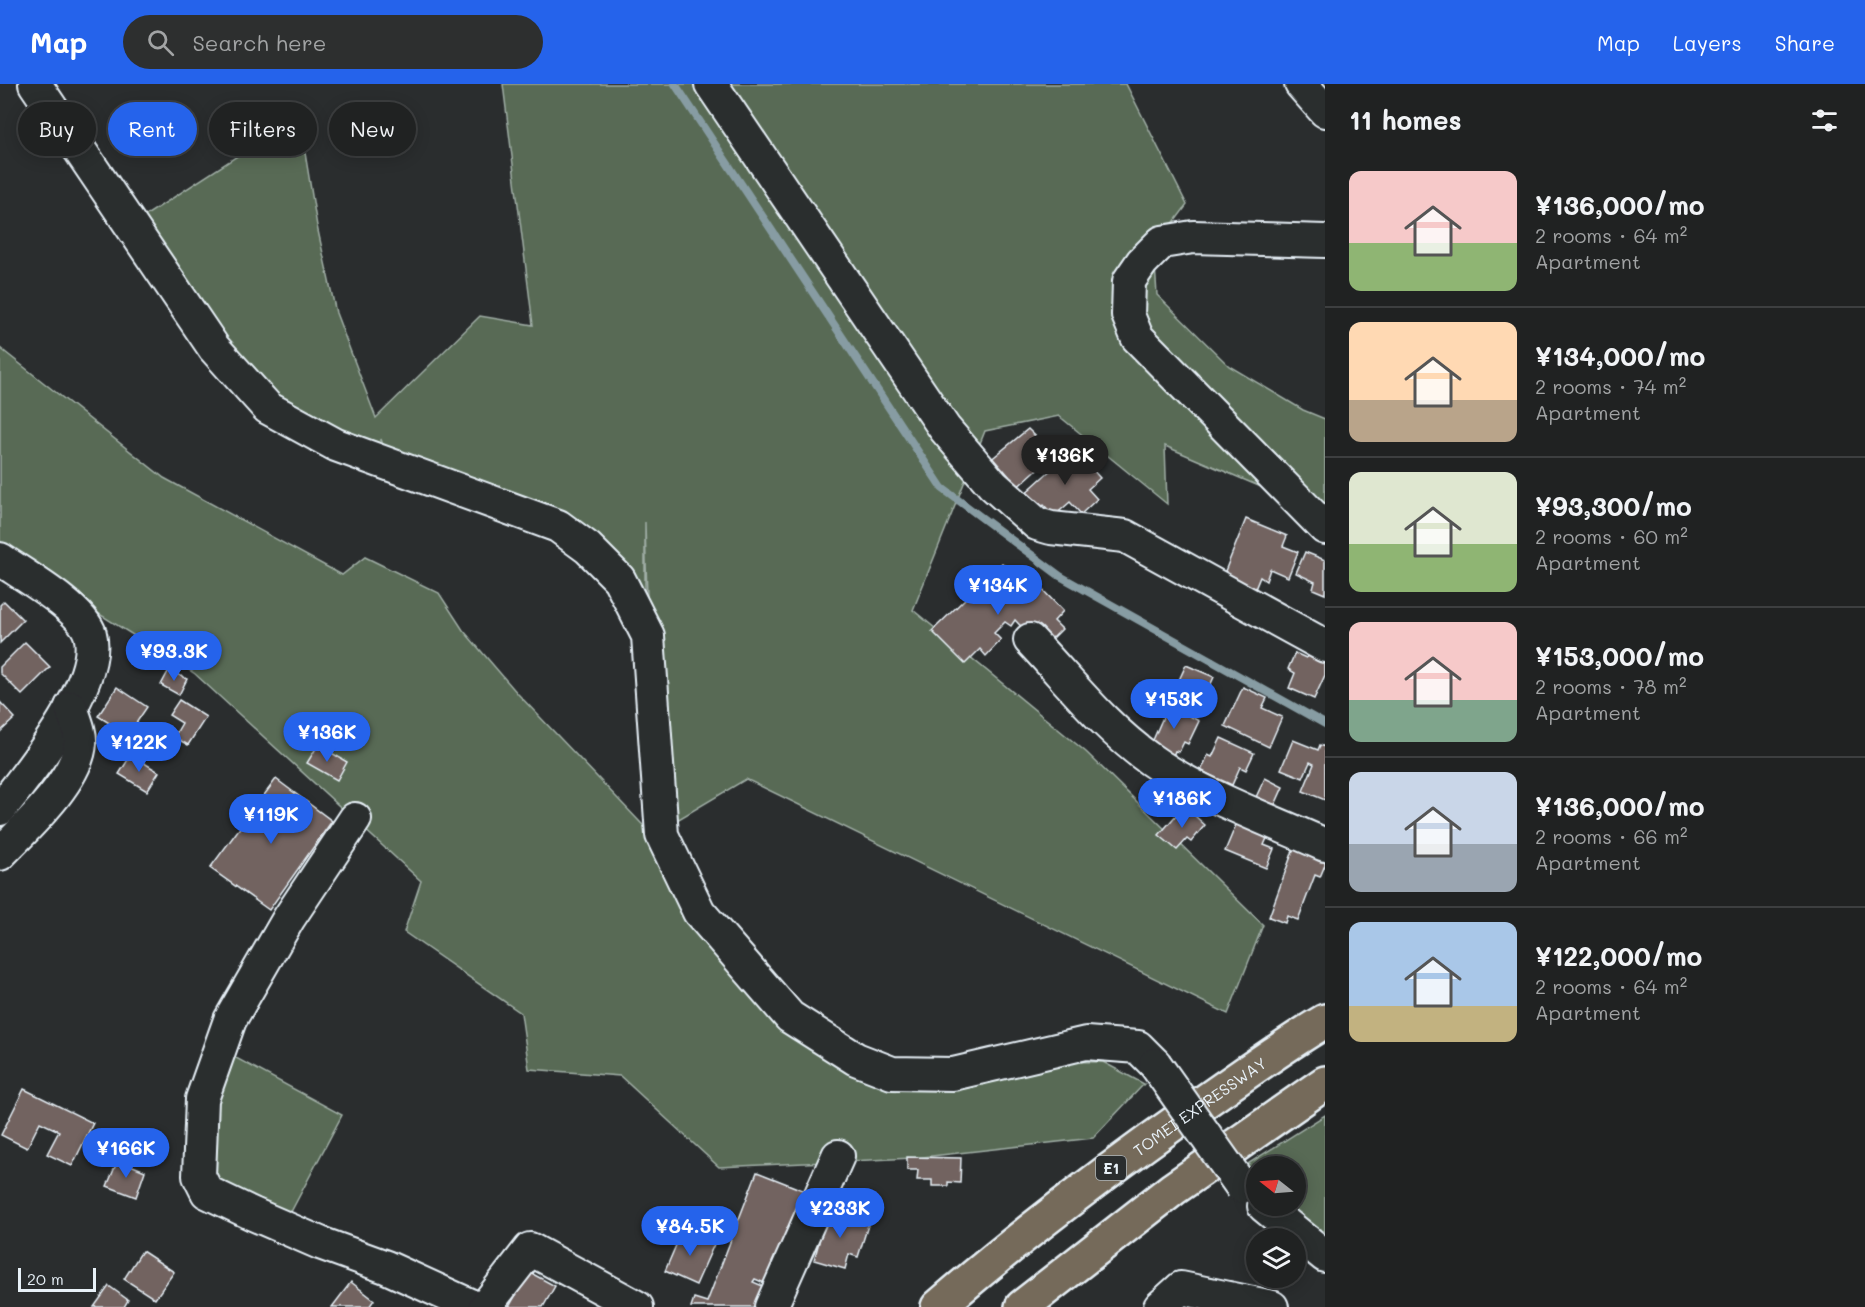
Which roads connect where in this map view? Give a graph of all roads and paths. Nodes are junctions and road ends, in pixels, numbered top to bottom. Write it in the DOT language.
graph roads {
  1 [pos="35,84"];
  2 [pos="711,84"];
  3 [pos="1300,84"];
  4 [pos="1325,111"];
  5 [pos="1325,241"];
  6 [pos="1325,528"];
  7 [pos="0,559"];
  8 [pos="1030,640"];
  9 [pos="1325,646"];
  10 [pos="71,707"];
  11 [pos="5,792"];
  12 [pos="355,819"];
  13 [pos="1325,845"];
  14 [pos="0,854"];
  15 [pos="1325,1021"];
  16 [pos="1325,1083"];
  17 [pos="838,1156"];
  18 [pos="1246,1187"];
  19 [pos="1276,1216"];
  20 [pos="1325,1256"];
  21 [pos="474,1307"];
  22 [pos="485,1307"];
  23 [pos="637,1307"];
  24 [pos="771,1307"];
  25 [pos="938,1307"];
  26 [pos="1022,1307"];
  27 [pos="1160,1307"];
  28 [pos="1272,1307"];
  1 -- 18 [label="street, bridge"];
  2 -- 9 [label="street"];
  3 -- 4 [label="street"];
  5 -- 6 [label="street"];
  7 -- 10 [label="street"];
  8 -- 13 [label="street"];
  10 -- 11 [label="street"];
  10 -- 14 [label="street"];
  12 -- 21 [label="street"];
  15 -- 25 [label="highway, TOMEI EXPRESSWAY / E1"];
  16 -- 26 [label="highway"];
  17 -- 24 [label="street"];
  19 -- 20 [label="street"];
  22 -- 23 [label="street"];
  27 -- 28 [label="street"];
}
